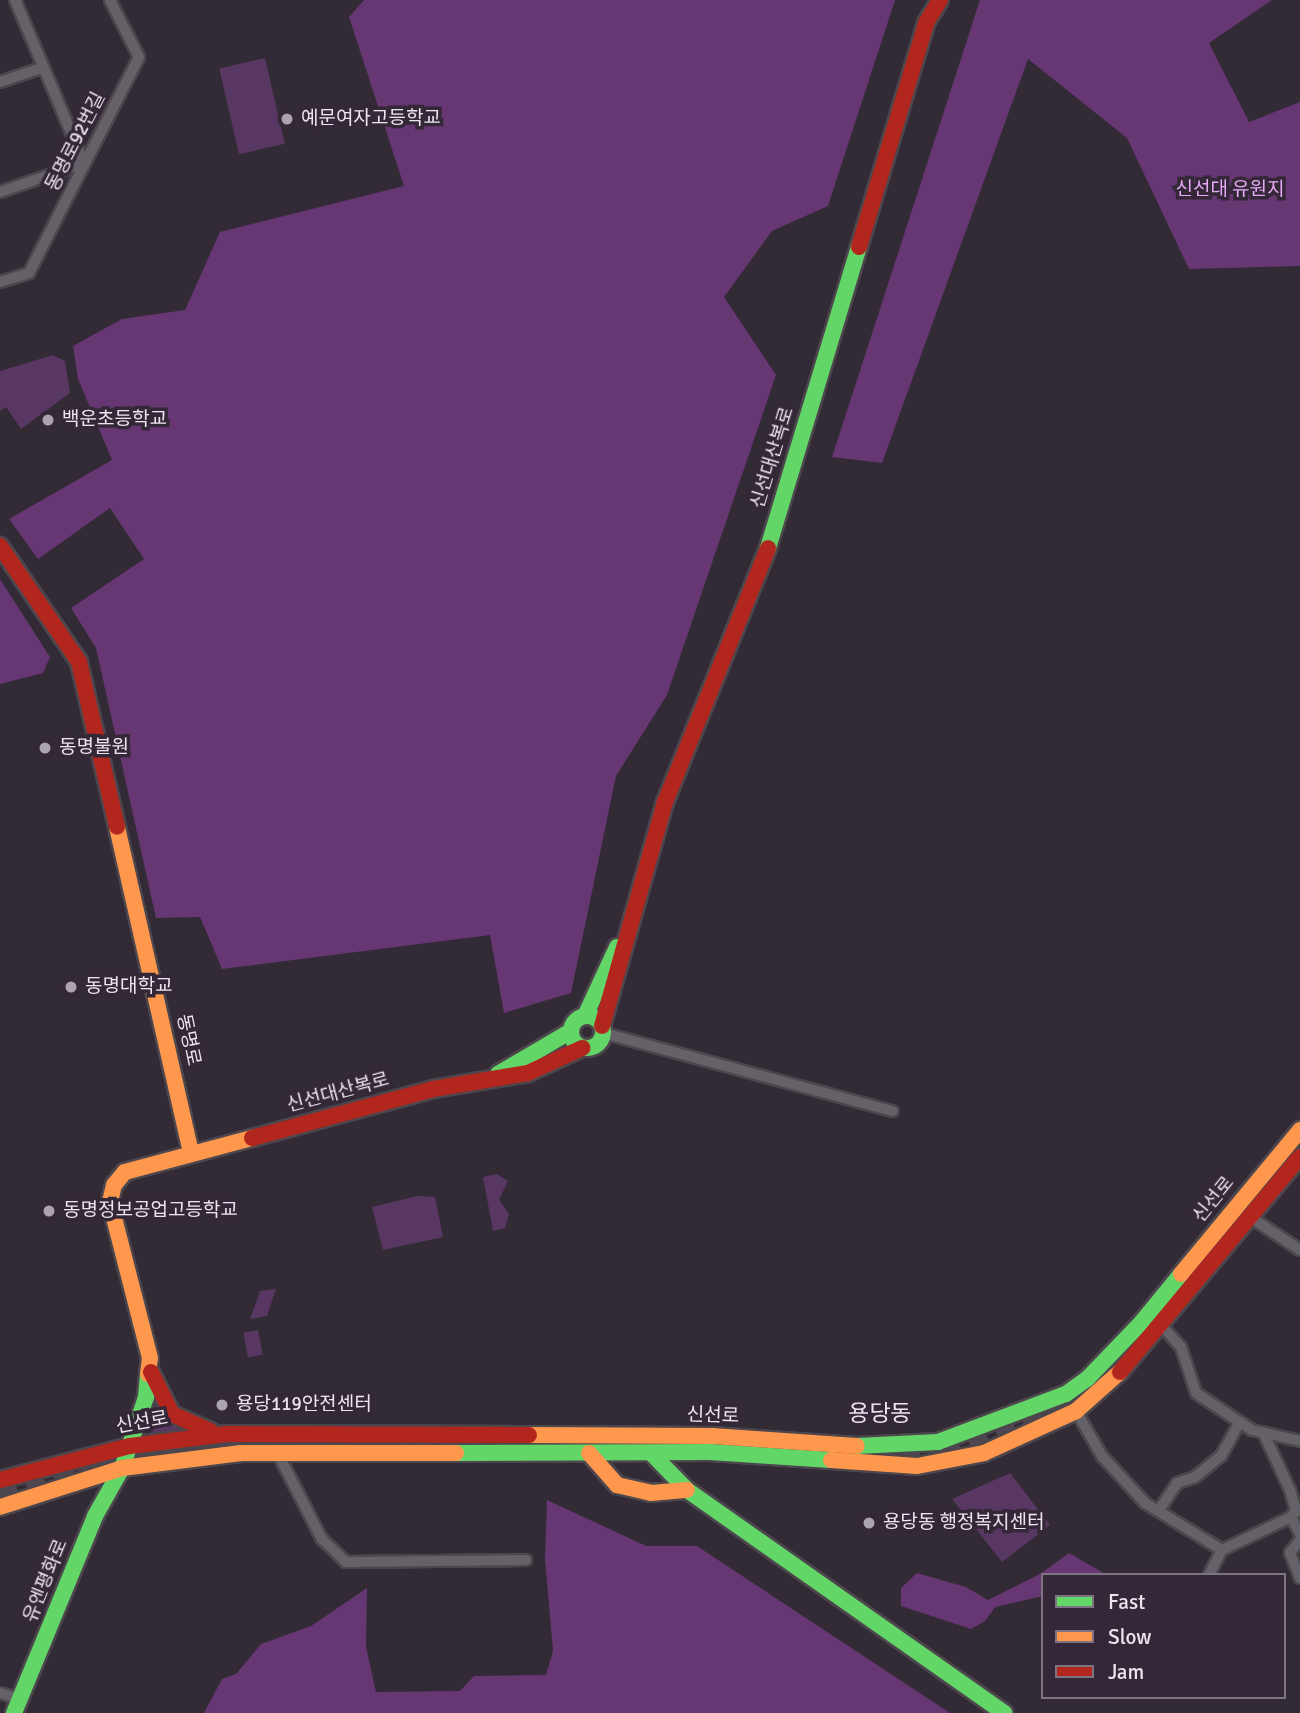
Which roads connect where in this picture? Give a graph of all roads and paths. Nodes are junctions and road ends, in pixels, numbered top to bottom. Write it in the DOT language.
graph roads {
  1 [pos="15,0"];
  2 [pos="110,0"];
  3 [pos="940,0"];
  4 [pos="44,67"];
  5 [pos="0,82"];
  6 [pos="84,163"];
  7 [pos="0,192"];
  8 [pos="0,282"];
  9 [pos="0,546"];
  10 [pos="631,923"];
  11 [pos="585,1016"];
  12 [pos="603,1030"];
  13 [pos="571,1031"];
  14 [pos="582,1048"];
  15 [pos="496,1075"];
  16 [pos="893,1111"];
  17 [pos="1300,1130"];
  18 [pos="191,1153"];
  19 [pos="1300,1157"];
  20 [pos="1250,1217"];
  21 [pos="1300,1250"];
  22 [pos="1162,1326"];
  23 [pos="150,1370"];
  24 [pos="1089,1377"];
  25 [pos="1101,1391"];
  26 [pos="1076,1411"];
  27 [pos="1240,1422"];
  28 [pos="1262,1432"];
  29 [pos="226,1434"];
  30 [pos="1300,1441"];
  31 [pos="130,1446"];
  32 [pos="277,1452"];
  33 [pos="589,1453"];
  34 [pos="653,1455"];
  35 [pos="122,1468"];
  36 [pos="0,1480"];
  37 [pos="687,1490"];
  38 [pos="0,1507"];
  39 [pos="1159,1510"];
  40 [pos="1291,1517"];
  41 [pos="1300,1534"];
  42 [pos="1300,1540"];
  43 [pos="1222,1549"];
  44 [pos="526,1560"];
  45 [pos="1210,1573"];
  46 [pos="1300,1578"];
  47 [pos="0,1693"];
  48 [pos="17,1706"];
  49 [pos="1004,1713"];
  1 -- 4 [label="street"];
  2 -- 6 [label="street, 동명로92번길"];
  3 -- 10 [label="main road, 신선대산복로"];
  4 -- 5 [label="street"];
  4 -- 6 [label="street"];
  6 -- 7 [label="street"];
  6 -- 8 [label="street, 동명로92번길"];
  9 -- 18 [label="main road, 동명로"];
  10 -- 11 [label="main road, 신선대산복로"];
  10 -- 12 [label="main road, 신선대산복로"];
  11 -- 12 [label="main road"];
  11 -- 13 [label="main road, 신선대산복로"];
  12 -- 14 [label="main road, 신선대산복로"];
  12 -- 16 [label="street"];
  13 -- 14 [label="main road"];
  13 -- 15 [label="main road, 신선대산복로"];
  14 -- 15 [label="main road, 신선대산복로"];
  15 -- 18 [label="main road, 신선대산복로"];
  17 -- 24 [label="main road, 신선로"];
  18 -- 23 [label="main road"];
  19 -- 20 [label="main road, 신선로"];
  20 -- 21 [label="street"];
  20 -- 22 [label="main road, 신선로"];
  22 -- 25 [label="main road, 신선로"];
  22 -- 27 [label="street"];
  23 -- 29 [label="main road"];
  23 -- 31 [label="main road"];
  24 -- 25 [label="main road"];
  24 -- 29 [label="main road, 신선로"];
  25 -- 26 [label="main road, 신선로"];
  26 -- 34 [label="main road, 신선로"];
  26 -- 39 [label="street"];
  27 -- 28 [label="street"];
  27 -- 39 [label="street"];
  28 -- 30 [label="street"];
  28 -- 40 [label="street"];
  29 -- 31 [label="main road, 신선로"];
  31 -- 35 [label="main road"];
  31 -- 36 [label="main road, 신선로"];
  32 -- 33 [label="main road, 신선로"];
  32 -- 35 [label="main road, 신선로"];
  32 -- 44 [label="street"];
  33 -- 34 [label="main road, 신선로"];
  33 -- 37 [label="main road"];
  34 -- 37 [label="main road"];
  35 -- 38 [label="main road, 신선로"];
  35 -- 48 [label="main road, 유엔평화로"];
  37 -- 49 [label="main road"];
  39 -- 43 [label="street"];
  40 -- 41 [label="street"];
  40 -- 43 [label="street"];
  42 -- 46 [label="street"];
  43 -- 45 [label="street"];
  47 -- 48 [label="street"];
}
